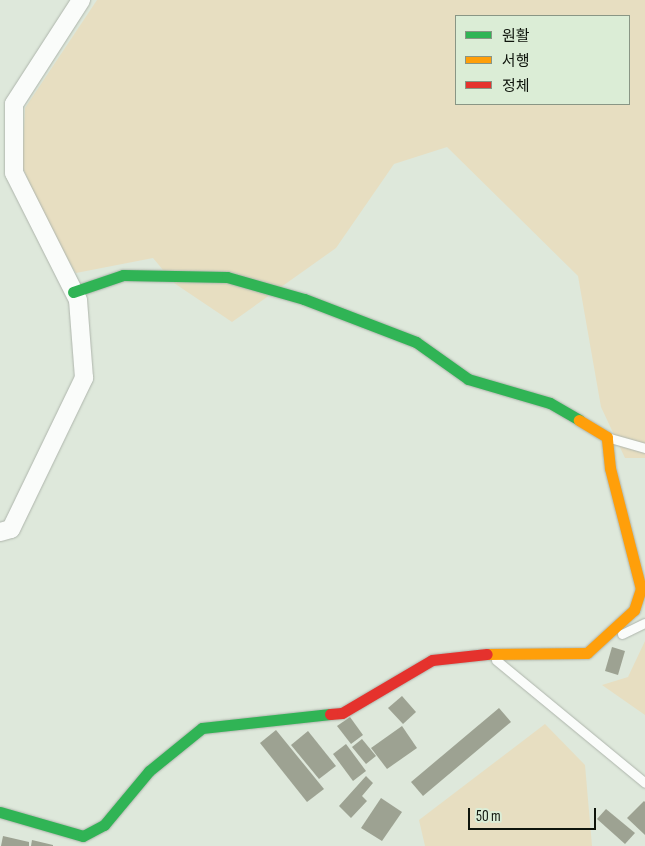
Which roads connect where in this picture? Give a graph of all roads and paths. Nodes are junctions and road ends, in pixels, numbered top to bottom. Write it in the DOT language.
graph roads {
  1 [pos="81,0"];
  2 [pos="73,292"];
  3 [pos="607,437"];
  4 [pos="645,448"];
  5 [pos="0,532"];
  6 [pos="645,622"];
  7 [pos="587,653"];
  8 [pos="488,654"];
  9 [pos="645,783"];
  10 [pos="0,812"];
  11 [pos="95,830"];
  12 [pos="89,846"];
  1 -- 2 [label="street"];
  2 -- 3 [label="street"];
  2 -- 5 [label="street"];
  3 -- 4 [label="lane"];
  3 -- 7 [label="street"];
  6 -- 7 [label="lane"];
  7 -- 8 [label="street"];
  8 -- 9 [label="lane"];
  8 -- 11 [label="street"];
  10 -- 11 [label="street"];
  11 -- 12 [label="lane"];
}
